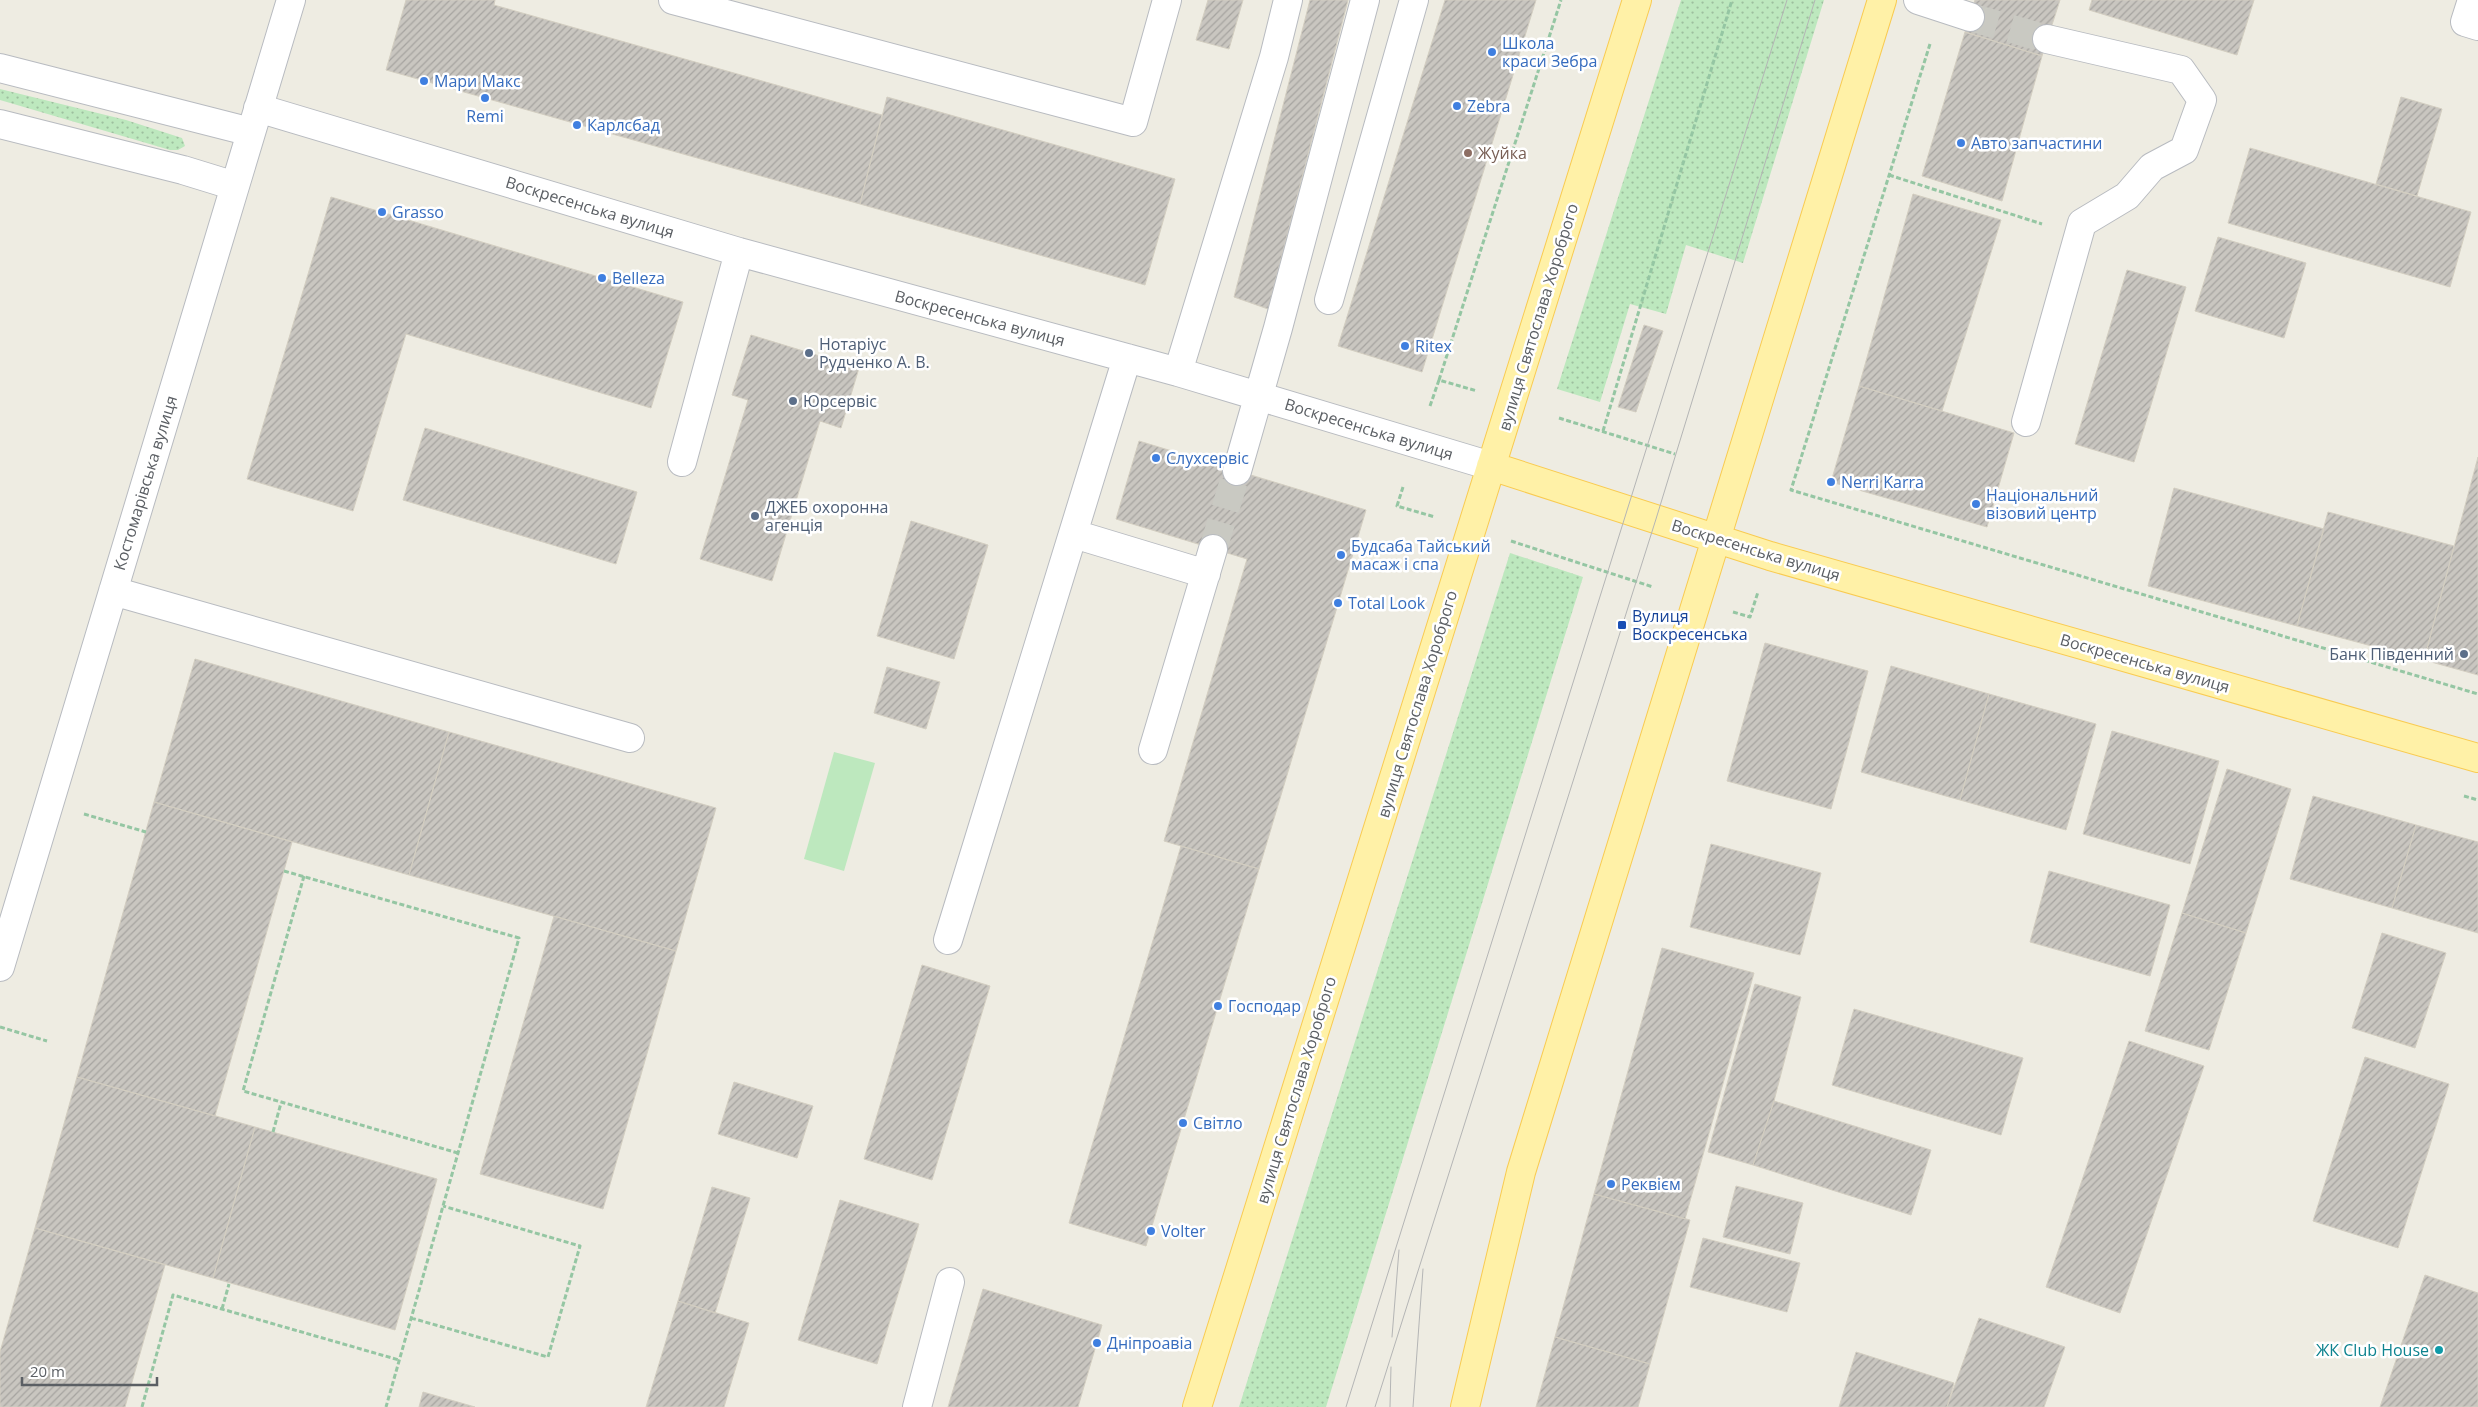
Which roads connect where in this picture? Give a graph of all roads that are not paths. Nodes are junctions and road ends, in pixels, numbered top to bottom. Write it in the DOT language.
graph roads {
  1 [pos="291,0"];
  2 [pos="673,0"];
  3 [pos="1167,0"];
  4 [pos="1288,0"];
  5 [pos="1365,0"];
  6 [pos="1414,0"];
  7 [pos="1636,0"];
  8 [pos="1882,0"];
  9 [pos="2472,0"];
  10 [pos="1929,4"];
  11 [pos="1970,17"];
  12 [pos="2478,26"];
  13 [pos="2047,39"];
  14 [pos="0,68"];
  15 [pos="254,120"];
  16 [pos="0,124"];
  17 [pos="235,186"];
  18 [pos="739,252"];
  19 [pos="1329,300"];
  20 [pos="1126,358"];
  21 [pos="1178,372"];
  22 [pos="1258,396"];
  23 [pos="2026,422"];
  24 [pos="682,462"];
  25 [pos="1490,466"];
  26 [pos="1237,470"];
  27 [pos="1074,534"];
  28 [pos="1715,538"];
  29 [pos="113,591"];
  30 [pos="630,738"];
  31 [pos="1153,750"];
  32 [pos="2478,758"];
  33 [pos="948,940"];
  34 [pos="0,967"];
  35 [pos="950,1282"];
  36 [pos="917,1407"];
  37 [pos="1197,1407"];
  38 [pos="1465,1407"];
  1 -- 15 [label="street, Костомарівська вулиця"];
  2 -- 3 [label="street"];
  4 -- 21 [label="street"];
  5 -- 22 [label="street"];
  6 -- 19 [label="street"];
  7 -- 25 [label="main road, вулиця Святослава Хороброго"];
  8 -- 28 [label="main road"];
  9 -- 12 [label="street"];
  10 -- 11 [label="street"];
  13 -- 23 [label="street"];
  14 -- 15 [label="street, Воскресенська вулиця"];
  15 -- 17 [label="street, Костомарівська вулиця"];
  15 -- 18 [label="street, Воскресенська вулиця"];
  16 -- 17 [label="street"];
  17 -- 29 [label="street, Костомарівська вулиця"];
  18 -- 20 [label="street, Воскресенська вулиця"];
  18 -- 24 [label="street"];
  20 -- 21 [label="street, Воскресенська вулиця"];
  20 -- 27 [label="street"];
  21 -- 22 [label="street, Воскресенська вулиця"];
  22 -- 25 [label="street, Воскресенська вулиця"];
  22 -- 26 [label="street"];
  25 -- 28 [label="main road, Воскресенська вулиця"];
  25 -- 37 [label="main road, вулиця Святослава Хороброго"];
  27 -- 31 [label="street"];
  27 -- 33 [label="street"];
  28 -- 32 [label="main road, Воскресенська вулиця"];
  28 -- 38 [label="main road"];
  29 -- 30 [label="street"];
  29 -- 34 [label="street, Костомарівська вулиця"];
  35 -- 36 [label="street"];
}
